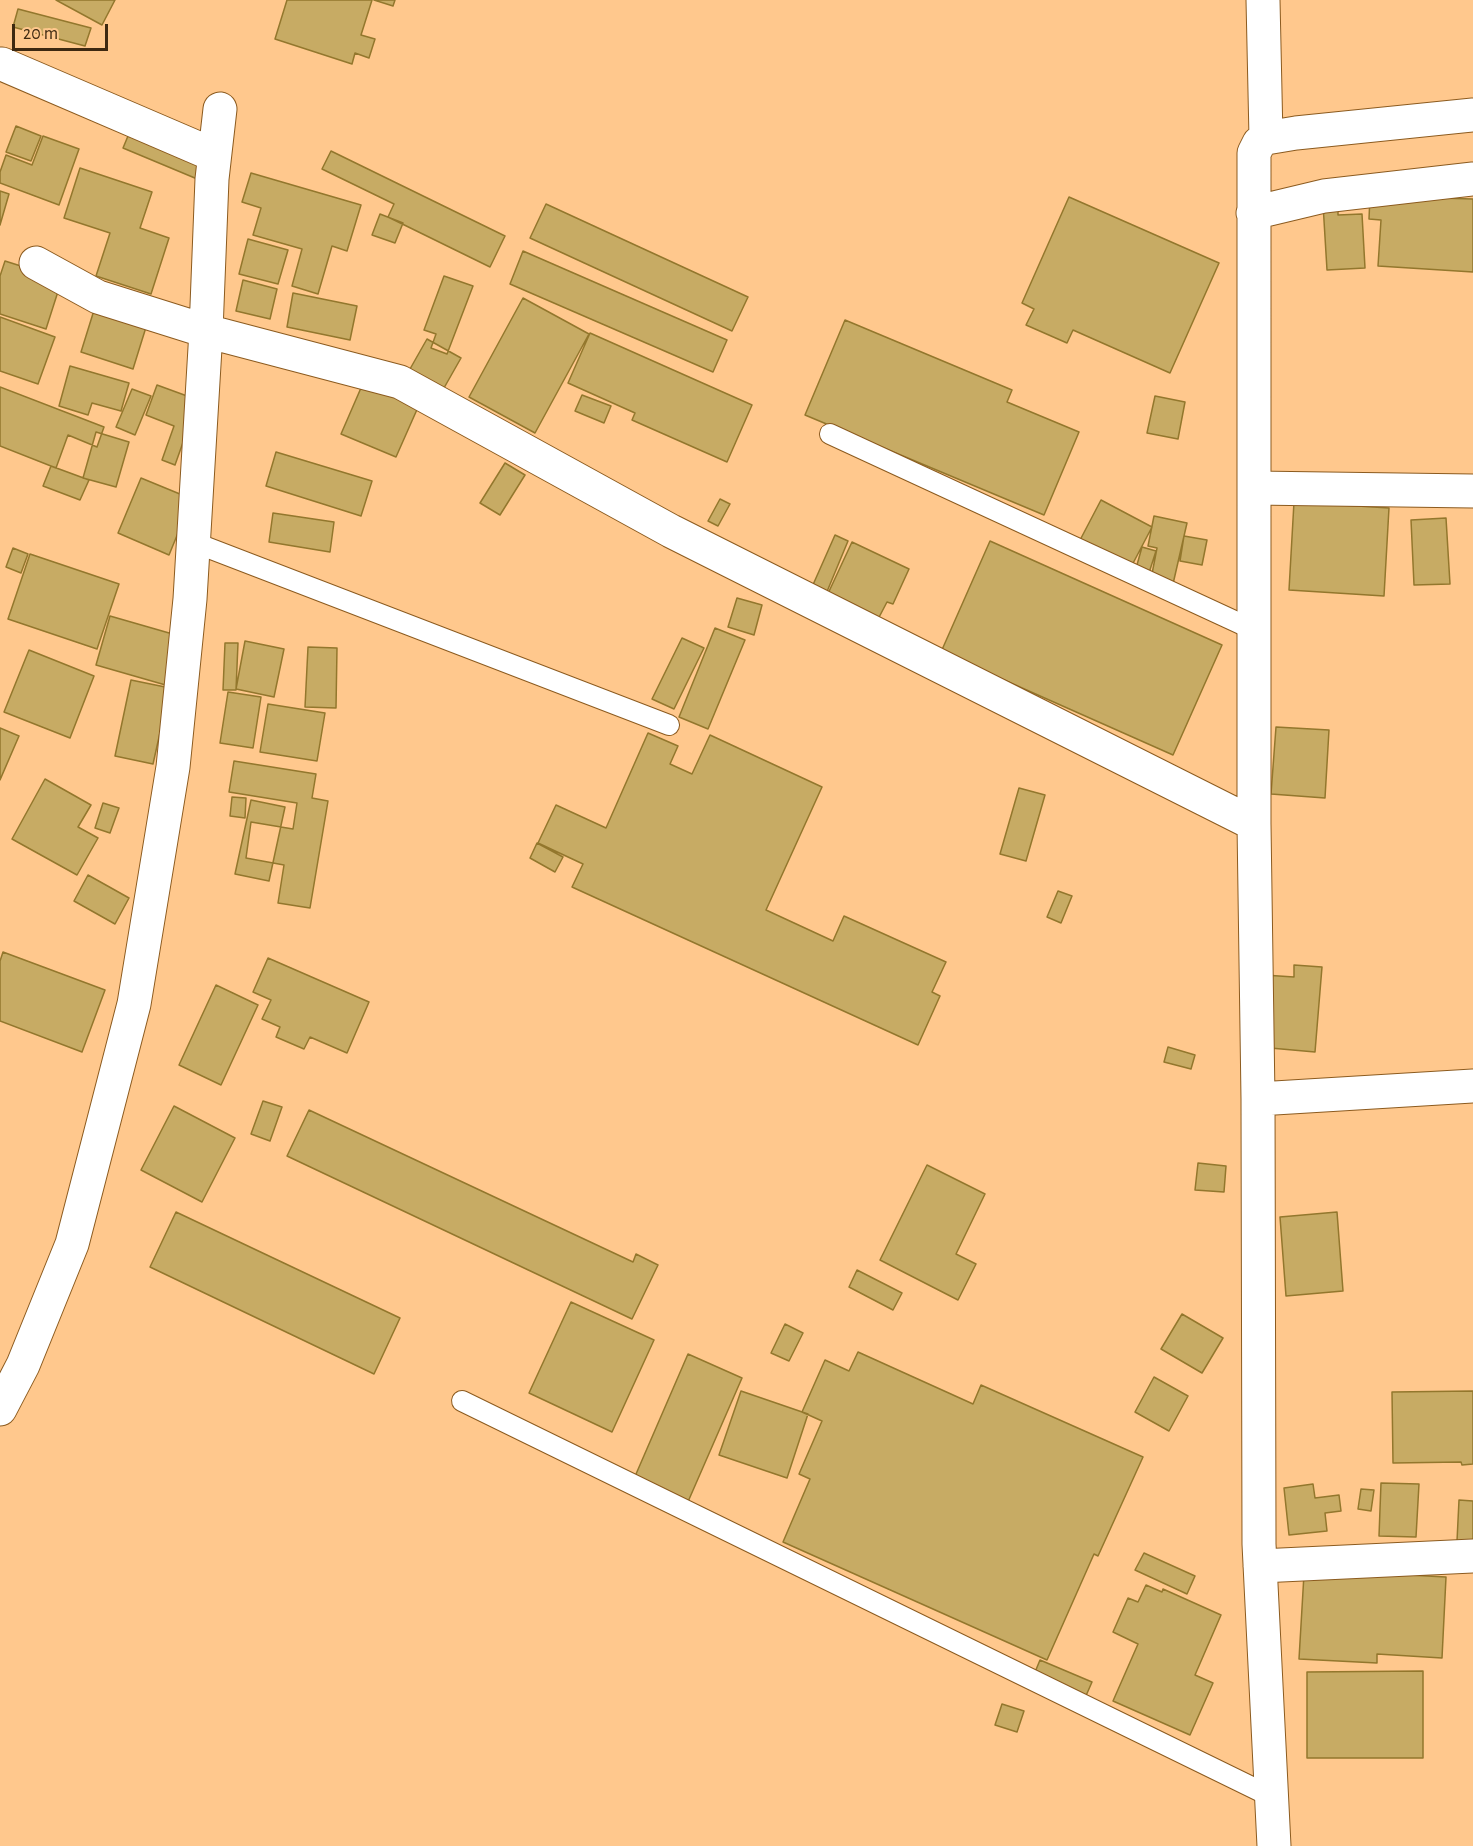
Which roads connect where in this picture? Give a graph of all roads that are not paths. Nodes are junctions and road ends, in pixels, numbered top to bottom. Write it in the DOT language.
graph roads {
  1 [pos="1263,0"];
  2 [pos="2,64"];
  3 [pos="220,109"];
  4 [pos="1473,115"];
  5 [pos="1266,138"];
  6 [pos="214,155"];
  7 [pos="1473,179"];
  8 [pos="1253,213"];
  9 [pos="36,263"];
  10 [pos="206,331"];
  11 [pos="830,434"];
  12 [pos="1254,488"];
  13 [pos="1473,491"];
  14 [pos="193,542"];
  15 [pos="1254,630"];
  16 [pos="669,725"];
  17 [pos="1254,824"];
  18 [pos="1473,1086"];
  19 [pos="1258,1099"];
  20 [pos="462,1401"];
  21 [pos="0,1409"];
  22 [pos="1473,1556"];
  23 [pos="1260,1566"];
  24 [pos="1272,1797"];
  25 [pos="1274,1846"];
  1 -- 5 [label="street"];
  2 -- 6 [label="street"];
  3 -- 6 [label="street"];
  4 -- 5 [label="street"];
  5 -- 8 [label="street"];
  6 -- 10 [label="street"];
  7 -- 8 [label="street"];
  8 -- 12 [label="street"];
  9 -- 10 [label="street"];
  10 -- 14 [label="street"];
  10 -- 17 [label="street"];
  11 -- 15 [label="lane"];
  12 -- 13 [label="street"];
  12 -- 15 [label="street"];
  14 -- 16 [label="lane"];
  14 -- 21 [label="street"];
  15 -- 17 [label="street"];
  17 -- 19 [label="street"];
  18 -- 19 [label="street"];
  19 -- 23 [label="street"];
  20 -- 24 [label="lane"];
  22 -- 23 [label="street"];
  23 -- 24 [label="street"];
  24 -- 25 [label="street"];
}
